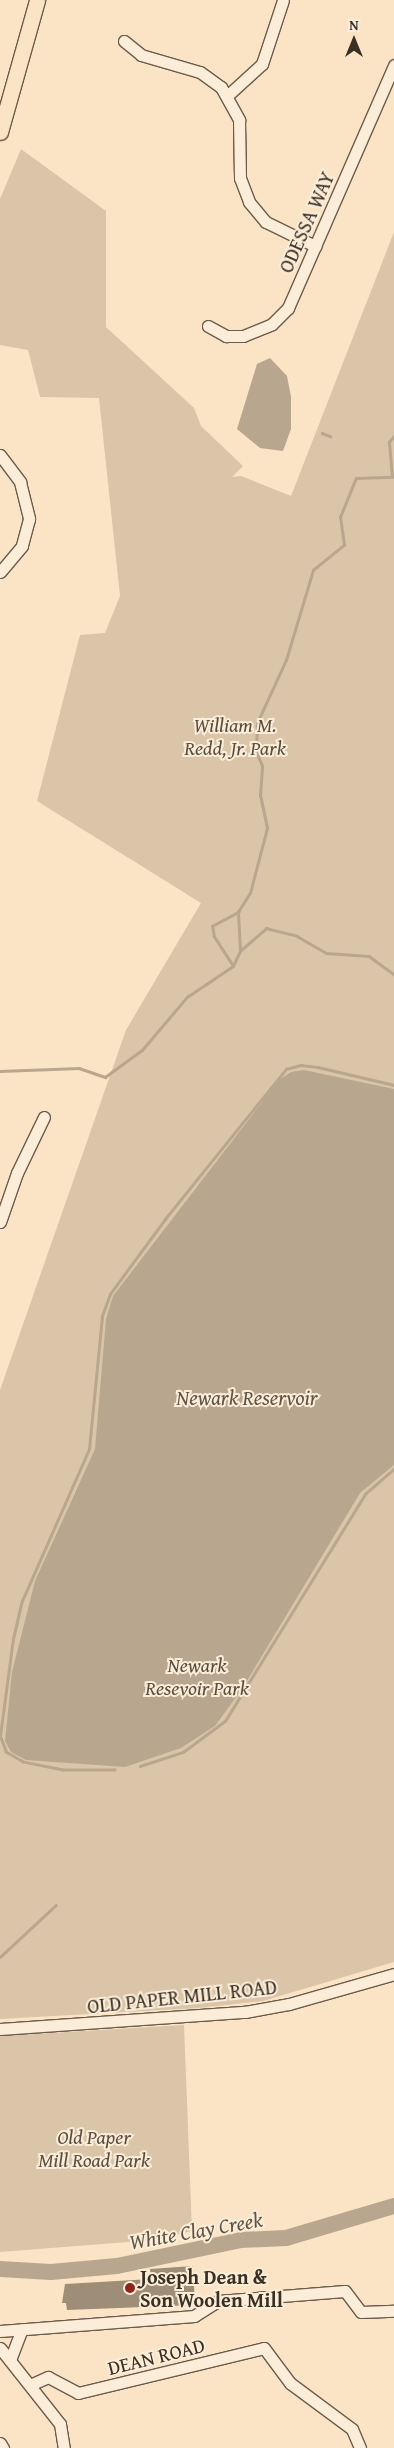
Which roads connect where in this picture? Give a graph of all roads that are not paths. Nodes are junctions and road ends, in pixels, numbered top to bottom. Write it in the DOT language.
graph roads {
  1 [pos="37,0"];
  2 [pos="283,0"];
  3 [pos="124,41"];
  4 [pos="394,65"];
  5 [pos="228,95"];
  6 [pos="0,132"];
  7 [pos="315,246"];
  8 [pos="208,326"];
  9 [pos="0,454"];
  10 [pos="0,572"];
  11 [pos="44,1117"];
  12 [pos="0,1222"];
  13 [pos="394,1974"];
  14 [pos="0,2029"];
  15 [pos="394,2311"];
  16 [pos="22,2329"];
  17 [pos="0,2331"];
  18 [pos="0,2348"];
  19 [pos="10,2360"];
  20 [pos="30,2385"];
  21 [pos="0,2443"];
  22 [pos="4,2448"];
  23 [pos="64,2448"];
  24 [pos="360,2448"];
  1 -- 6 [label="main road"];
  2 -- 5 [label="street"];
  3 -- 5 [label="street"];
  4 -- 7 [label="street, ODESSA WAY"];
  5 -- 7 [label="street"];
  7 -- 8 [label="street, ODESSA WAY"];
  9 -- 10 [label="street"];
  11 -- 12 [label="street"];
  13 -- 14 [label="street, OLD PAPER MILL ROAD"];
  15 -- 16 [label="street"];
  16 -- 17 [label="street"];
  16 -- 19 [label="street"];
  18 -- 19 [label="street"];
  19 -- 20 [label="street"];
  20 -- 23 [label="street"];
  20 -- 24 [label="street, DEAN ROAD"];
  21 -- 22 [label="street"];
}
